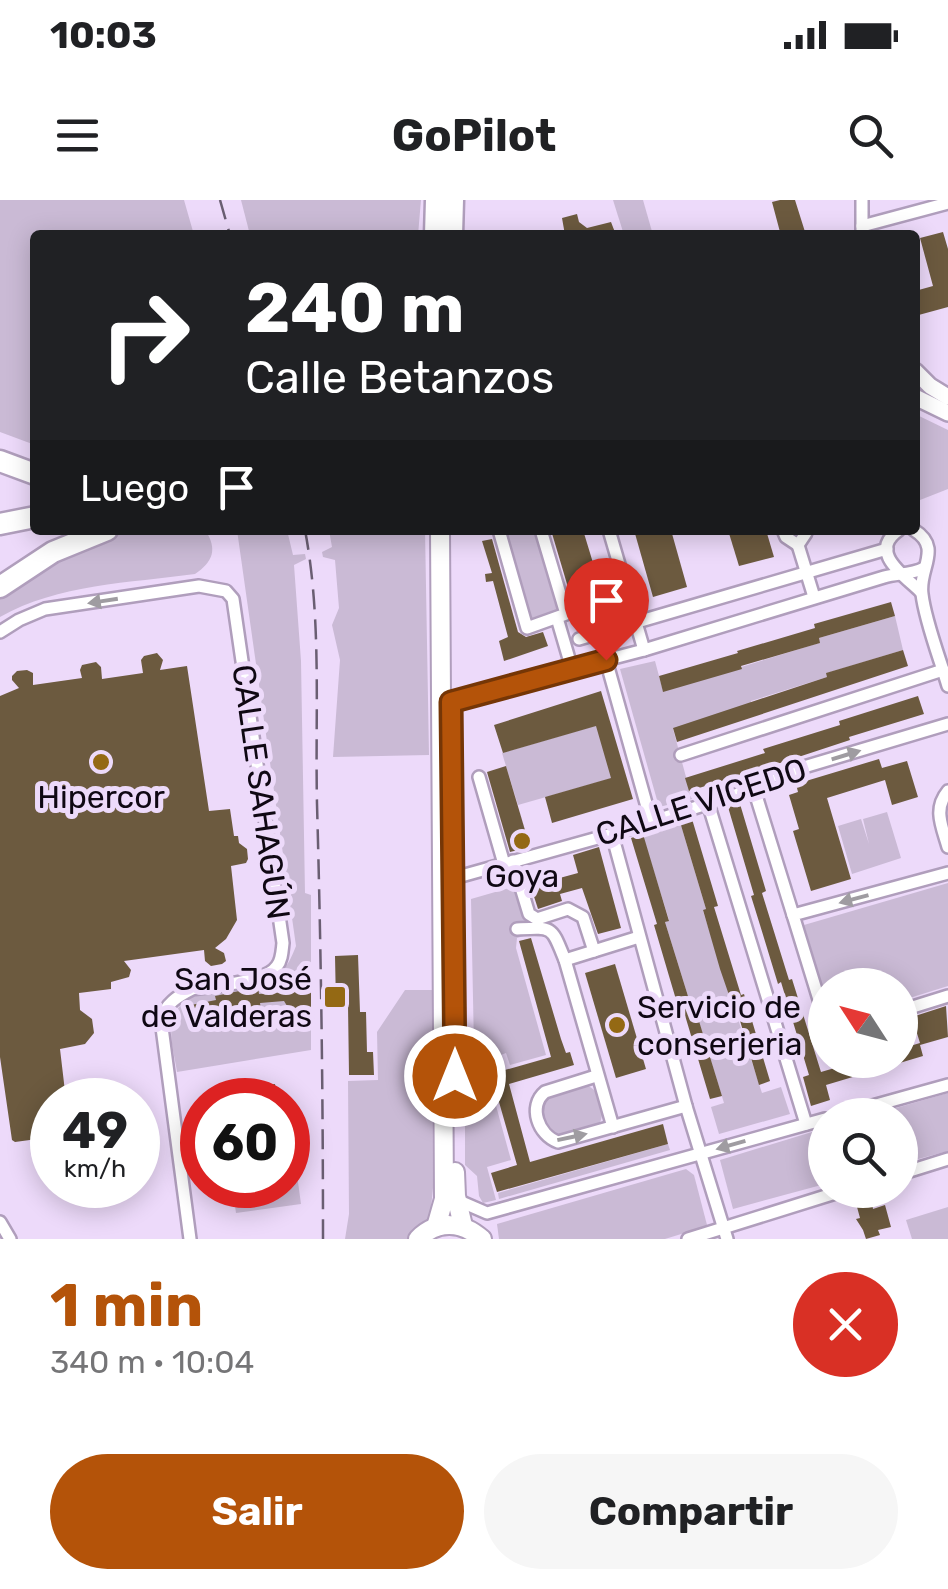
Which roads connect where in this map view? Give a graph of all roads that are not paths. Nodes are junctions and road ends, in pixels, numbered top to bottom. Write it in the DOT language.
graph roads {
  1 [pos="436,200"];
  2 [pos="453,200"];
  3 [pos="862,200"];
  4 [pos="948,203"];
  5 [pos="435,230"];
  6 [pos="452,230"];
  7 [pos="862,230"];
  8 [pos="865,230"];
  9 [pos="920,376"];
  10 [pos="948,397"];
  11 [pos="920,399"];
  12 [pos="948,413"];
  13 [pos="0,461"];
  14 [pos="0,469"];
  15 [pos="30,473"];
  16 [pos="30,474"];
  17 [pos="920,534"];
  18 [pos="95,535"];
  19 [pos="443,535"];
  20 [pos="500,535"];
  21 [pos="542,535"];
  22 [pos="610,535"];
  23 [pos="785,535"];
  24 [pos="804,535"];
  25 [pos="893,535"];
  26 [pos="798,545"];
  27 [pos="887,549"];
  28 [pos="924,568"];
  29 [pos="806,572"];
  30 [pos="899,572"];
  31 [pos="0,587"];
  32 [pos="921,592"];
  33 [pos="814,597"];
  34 [pos="557,618"];
  35 [pos="636,622"];
  36 [pos="0,632"];
  37 [pos="579,639"];
  38 [pos="644,650"];
  39 [pos="606,660"];
  40 [pos="572,669"];
  41 [pos="944,670"];
  42 [pos="948,686"];
  43 [pos="447,703"];
  44 [pos="948,724"];
  45 [pos="681,756"];
  46 [pos="479,777"];
  47 [pos="754,789"];
  48 [pos="948,791"];
  49 [pos="708,803"];
  50 [pos="651,821"];
  51 [pos="612,834"];
  52 [pos="948,846"];
  53 [pos="509,862"];
  54 [pos="948,873"];
  55 [pos="454,878"];
  56 [pos="794,916"];
  57 [pos="518,929"];
  58 [pos="638,937"];
  59 [pos="594,951"];
  60 [pos="564,960"];
  61 [pos="810,968"];
  62 [pos="948,996"];
  63 [pos="918,1005"];
  64 [pos="596,1076"];
  65 [pos="948,1084"];
  66 [pos="899,1098"];
  67 [pos="686,1106"];
  68 [pos="806,1124"];
  69 [pos="613,1127"];
  70 [pos="700,1154"];
  71 [pos="948,1160"];
  72 [pos="918,1169"];
  73 [pos="457,1200"];
  74 [pos="808,1201"];
  75 [pos="487,1213"];
  76 [pos="0,1222"];
  77 [pos="436,1226"];
  78 [pos="473,1232"];
  79 [pos="726,1234"];
  80 [pos="10,1239"];
  81 [pos="190,1239"];
  82 [pos="418,1239"];
  83 [pos="688,1239"];
  1 -- 5 [label="highway"];
  2 -- 6 [label="highway"];
  3 -- 7 [label="street"];
  4 -- 8 [label="street"];
  9 -- 10 [label="street"];
  11 -- 12 [label="street"];
  13 -- 15 [label="highway"];
  14 -- 16 [label="highway"];
  17 -- 28 [label="street"];
  18 -- 31 [label="highway"];
  19 -- 43 [label="main road"];
  20 -- 34 [label="street"];
  21 -- 34 [label="street"];
  22 -- 35 [label="street"];
  23 -- 26 [label="street"];
  24 -- 26 [label="street"];
  25 -- 27 [label="street"];
  26 -- 29 [label="street"];
  27 -- 29 [label="street"];
  27 -- 30 [label="street"];
  28 -- 30 [label="street"];
  28 -- 32 [label="street"];
  29 -- 33 [label="street"];
  29 -- 35 [label="street"];
  30 -- 32 [label="street"];
  30 -- 33 [label="street"];
  32 -- 41 [label="street"];
  33 -- 38 [label="street"];
  34 -- 40 [label="street"];
  35 -- 37 [label="street"];
  35 -- 38 [label="street"];
  81 -- 36 [label="street, CALLE SAHAGÚN, one-way"];
  38 -- 39 [label="street"];
  39 -- 40 [label="street"];
  39 -- 50 [label="street"];
  40 -- 43 [label="street"];
  41 -- 42 [label="street"];
  41 -- 45 [label="street"];
  43 -- 55 [label="main road"];
  43 -- 77 [label="main road"];
  47 -- 44 [label="street, CALLE VICEDO, one-way"];
  46 -- 53 [label="street"];
  47 -- 49 [label="street, CALLE VICEDO"];
  47 -- 56 [label="street"];
  48 -- 52 [label="street"];
  49 -- 50 [label="street, CALLE VICEDO"];
  49 -- 68 [label="street"];
  50 -- 51 [label="street, CALLE VICEDO"];
  51 -- 53 [label="street, CALLE VICEDO"];
  51 -- 58 [label="street"];
  53 -- 55 [label="street, CALLE VICEDO"];
  53 -- 59 [label="street"];
  54 -- 56 [label="street, one-way"];
  55 -- 73 [label="main road"];
  56 -- 61 [label="street"];
  57 -- 60 [label="street"];
  58 -- 59 [label="street"];
  58 -- 67 [label="street"];
  59 -- 60 [label="street"];
  60 -- 64 [label="street"];
  62 -- 63 [label="street"];
  64 -- 69 [label="street"];
  64 -- 69 [label="street, one-way"];
  65 -- 66 [label="street"];
  67 -- 69 [label="street"];
  67 -- 70 [label="street"];
  68 -- 70 [label="street, one-way"];
  70 -- 75 [label="street"];
  70 -- 79 [label="street"];
  71 -- 72 [label="street"];
  73 -- 75 [label="street"];
  73 -- 78 [label="main road"];
  74 -- 79 [label="street"];
  75 -- 78 [label="street"];
  76 -- 80 [label="street"];
  77 -- 78 [label="main road"];
  77 -- 82 [label="main road"];
  79 -- 83 [label="street"];
}
